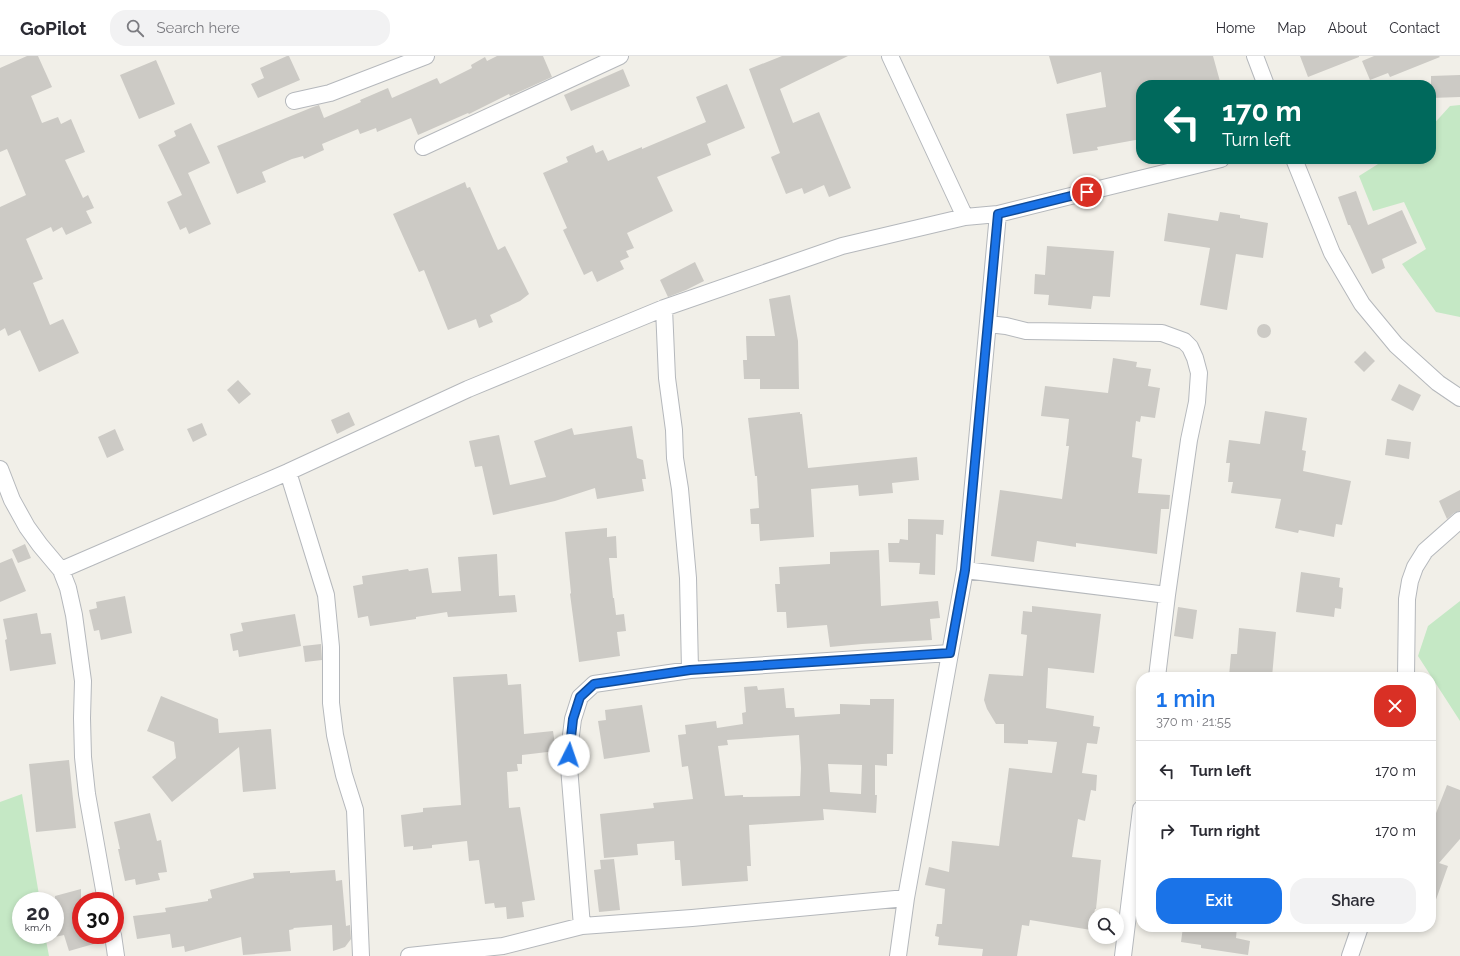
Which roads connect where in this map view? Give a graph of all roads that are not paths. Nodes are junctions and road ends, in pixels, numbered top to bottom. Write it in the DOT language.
graph roads {
  1 [pos="426,56"];
  2 [pos="890,56"];
  3 [pos="1255,56"];
  4 [pos="616,57"];
  5 [pos="1264,80"];
  6 [pos="294,101"];
  7 [pos="423,147"];
  8 [pos="1201,164"];
  9 [pos="1296,164"];
  10 [pos="998,214"];
  11 [pos="965,217"];
  12 [pos="664,308"];
  13 [pos="988,324"];
  14 [pos="1460,398"];
  15 [pos="0,469"];
  16 [pos="288,472"];
  17 [pos="1460,520"];
  18 [pos="61,570"];
  19 [pos="965,570"];
  20 [pos="1167,595"];
  21 [pos="950,653"];
  22 [pos="690,670"];
  23 [pos="1158,672"];
  24 [pos="1406,672"];
  25 [pos="1136,850"];
  26 [pos="104,892"];
  27 [pos="906,898"];
  28 [pos="582,926"];
  29 [pos="1358,932"];
  30 [pos="114,944"];
  31 [pos="116,956"];
  32 [pos="361,956"];
  33 [pos="409,956"];
  34 [pos="898,956"];
  35 [pos="1123,956"];
  36 [pos="1350,956"];
  1 -- 6 [label="street"];
  2 -- 11 [label="street"];
  3 -- 5 [label="street"];
  4 -- 7 [label="street"];
  8 -- 10 [label="street"];
  9 -- 14 [label="street"];
  10 -- 11 [label="street"];
  10 -- 13 [label="street"];
  11 -- 12 [label="street"];
  12 -- 16 [label="street"];
  12 -- 22 [label="street"];
  13 -- 19 [label="street"];
  13 -- 20 [label="street"];
  15 -- 18 [label="street"];
  16 -- 18 [label="street"];
  16 -- 32 [label="street"];
  17 -- 24 [label="street"];
  18 -- 26 [label="street"];
  19 -- 20 [label="street"];
  19 -- 21 [label="street"];
  20 -- 23 [label="street"];
  21 -- 22 [label="street"];
  21 -- 27 [label="street"];
  22 -- 28 [label="street"];
  25 -- 35 [label="street"];
  27 -- 28 [label="street"];
  27 -- 34 [label="street"];
  28 -- 33 [label="street"];
  29 -- 36 [label="street"];
  30 -- 31 [label="street"];
}
